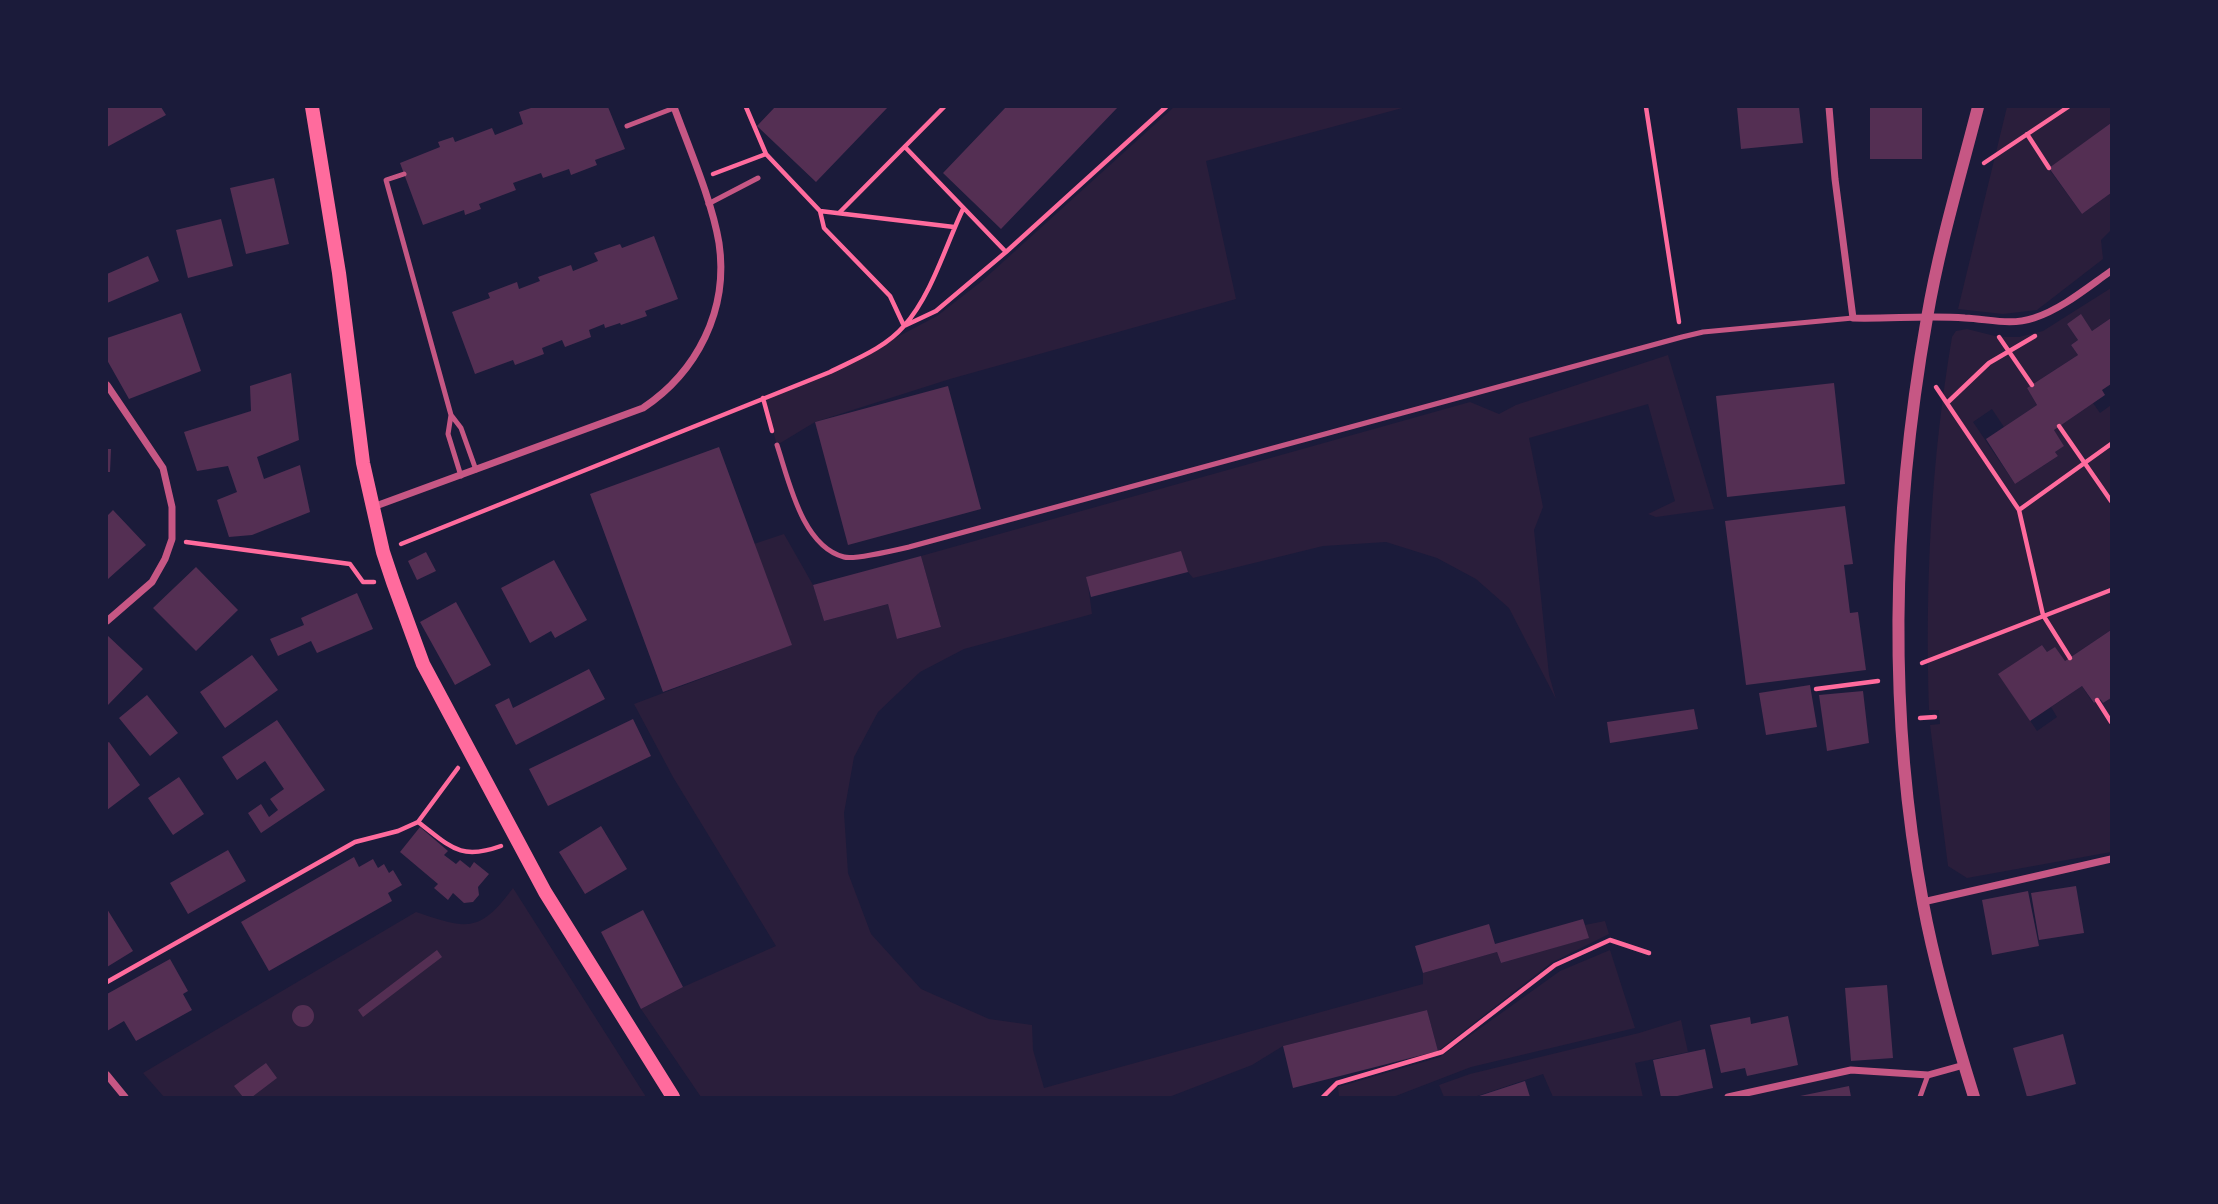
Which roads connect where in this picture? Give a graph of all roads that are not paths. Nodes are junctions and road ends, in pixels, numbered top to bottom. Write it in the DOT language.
graph roads {
  1 [pos="313,107"];
  2 [pos="674,107"];
  3 [pos="1829,107"];
  4 [pos="1978,107"];
  5 [pos="627,126"];
  6 [pos="404,174"];
  7 [pos="758,178"];
  8 [pos="708,204"];
  9 [pos="2111,271"];
  10 [pos="1853,318"];
  11 [pos="1927,318"];
  12 [pos="107,385"];
  13 [pos="451,415"];
  14 [pos="777,445"];
  15 [pos="476,470"];
  16 [pos="461,476"];
  17 [pos="373,507"];
  18 [pos="107,621"];
  19 [pos="2111,859"];
  20 [pos="1923,902"];
  21 [pos="1964,1065"];
  22 [pos="107,1075"];
  23 [pos="1928,1075"];
  24 [pos="125,1097"];
  25 [pos="673,1097"];
  26 [pos="1728,1097"];
  27 [pos="1920,1097"];
  28 [pos="1973,1097"];
  1 -- 17 [label="main road"];
  2 -- 5 [label="lane"];
  2 -- 8 [label="street"];
  3 -- 10 [label="street"];
  4 -- 11 [label="street"];
  6 -- 13 [label="lane"];
  7 -- 8 [label="lane"];
  8 -- 15 [label="street"];
  9 -- 11 [label="street"];
  10 -- 11 [label="street"];
  10 -- 14 [label="lane"];
  11 -- 20 [label="street"];
  12 -- 18 [label="street"];
  13 -- 15 [label="lane"];
  13 -- 16 [label="lane"];
  15 -- 16 [label="street"];
  16 -- 17 [label="street"];
  17 -- 25 [label="main road"];
  19 -- 20 [label="street"];
  20 -- 21 [label="street"];
  21 -- 23 [label="street"];
  21 -- 28 [label="street"];
  22 -- 24 [label="street"];
  23 -- 26 [label="street"];
  23 -- 27 [label="lane"];
}
